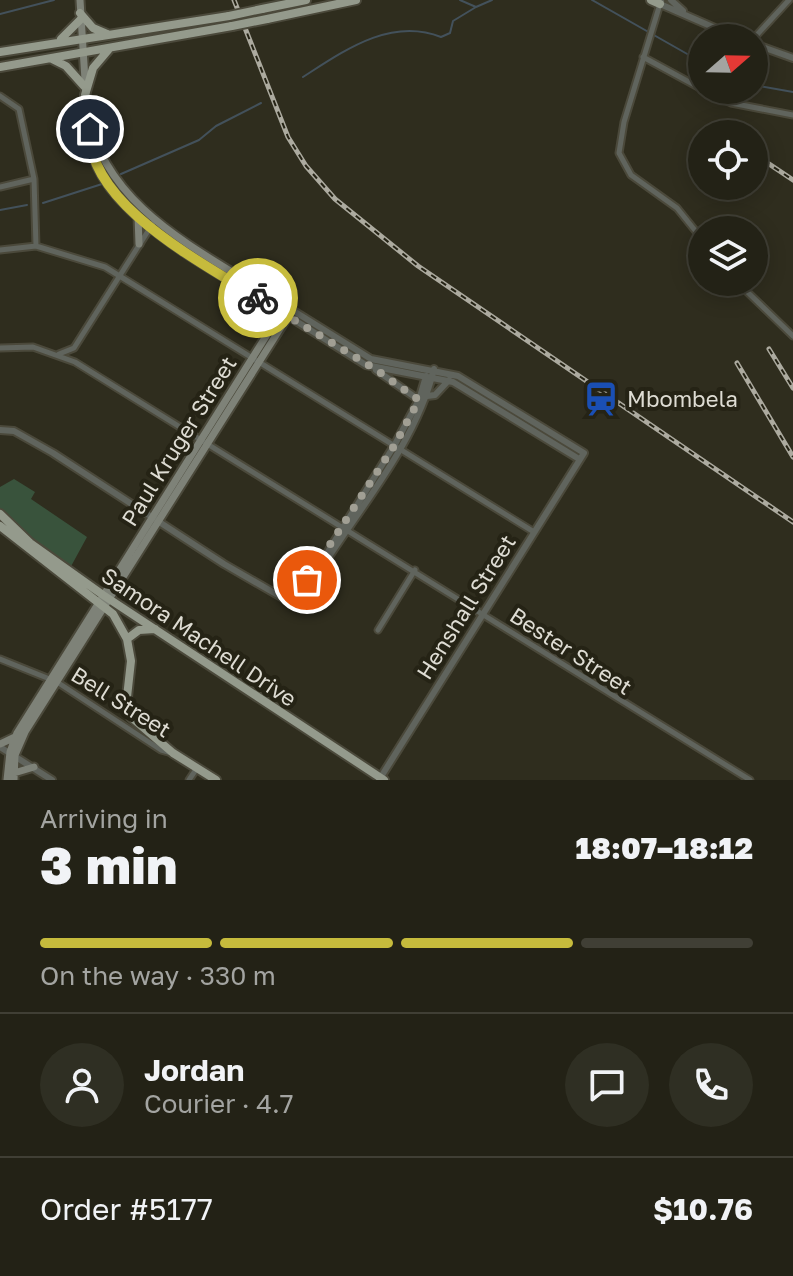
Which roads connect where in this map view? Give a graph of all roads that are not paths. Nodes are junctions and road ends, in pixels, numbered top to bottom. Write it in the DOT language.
graph roads {
  1 [pos="80,0"];
  2 [pos="306,0"];
  3 [pos="356,0"];
  4 [pos="671,0"];
  5 [pos="789,0"];
  6 [pos="658,1"];
  7 [pos="80,17"];
  8 [pos="692,18"];
  9 [pos="706,24"];
  10 [pos="767,24"];
  11 [pos="109,34"];
  12 [pos="80,38"];
  13 [pos="57,42"];
  14 [pos="111,47"];
  15 [pos="768,49"];
  16 [pos="0,52"];
  17 [pos="81,52"];
  18 [pos="643,57"];
  19 [pos="49,58"];
  20 [pos="793,58"];
  21 [pos="0,67"];
  22 [pos="688,81"];
  23 [pos="84,90"];
  24 [pos="0,96"];
  25 [pos="736,104"];
  26 [pos="793,115"];
  27 [pos="90,129"];
  28 [pos="34,179"];
  29 [pos="0,187"];
  30 [pos="138,216"];
  31 [pos="688,222"];
  32 [pos="153,223"];
  33 [pos="139,244"];
  34 [pos="36,246"];
  35 [pos="0,250"];
  36 [pos="120,275"];
  37 [pos="752,296"];
  38 [pos="287,311"];
  39 [pos="793,336"];
  40 [pos="0,348"];
  41 [pos="74,348"];
  42 [pos="59,354"];
  43 [pos="255,361"];
  44 [pos="75,362"];
  45 [pos="431,368"];
  46 [pos="375,369"];
  47 [pos="429,377"];
  48 [pos="449,380"];
  49 [pos="427,396"];
  50 [pos="419,400"];
  51 [pos="0,430"];
  52 [pos="206,440"];
  53 [pos="396,447"];
  54 [pos="582,456"];
  55 [pos="0,514"];
  56 [pos="156,519"];
  57 [pos="0,526"];
  58 [pos="344,526"];
  59 [pos="534,532"];
  60 [pos="415,570"];
  61 [pos="104,601"];
  62 [pos="483,613"];
  63 [pos="155,629"];
  64 [pos="378,630"];
  65 [pos="127,639"];
  66 [pos="0,659"];
  67 [pos="54,681"];
  68 [pos="15,737"];
  69 [pos="0,746"];
  70 [pos="173,753"];
  71 [pos="13,754"];
  72 [pos="34,767"];
  73 [pos="197,768"];
  74 [pos="14,776"];
  75 [pos="381,779"];
  76 [pos="7,780"];
  77 [pos="52,780"];
  78 [pos="189,780"];
  79 [pos="216,780"];
  80 [pos="750,780"];
  1 -- 7 [label="main road"];
  2 -- 11 [label="main road, bridge"];
  3 -- 14 [label="main road, bridge"];
  4 -- 8 [label="street"];
  5 -- 10 [label="street"];
  6 -- 8 [label="street"];
  6 -- 18 [label="street"];
  7 -- 11 [label="main road"];
  7 -- 12 [label="main road"];
  7 -- 13 [label="main road"];
  8 -- 9 [label="street"];
  11 -- 12 [label="main road"];
  12 -- 13 [label="main road"];
  12 -- 17 [label="main road"];
  13 -- 16 [label="main road"];
  14 -- 17 [label="main road"];
  14 -- 23 [label="main road"];
  15 -- 20 [label="street"];
  17 -- 19 [label="main road"];
  17 -- 23 [label="main road"];
  18 -- 22 [label="street"];
  18 -- 31 [label="street"];
  19 -- 21 [label="main road"];
  19 -- 23 [label="main road"];
  23 -- 27 [label="main road"];
  24 -- 28 [label="street"];
  25 -- 26 [label="street"];
  27 -- 30 [label="main road"];
  27 -- 32 [label="main road"];
  28 -- 29 [label="street"];
  28 -- 34 [label="street"];
  30 -- 32 [label="main road"];
  30 -- 33 [label="main road"];
  32 -- 33 [label="street"];
  32 -- 38 [label="main road"];
  33 -- 36 [label="street"];
  34 -- 35 [label="street"];
  34 -- 36 [label="street"];
  36 -- 41 [label="street"];
  36 -- 43 [label="street"];
  37 -- 39 [label="street"];
  38 -- 43 [label="main road, Paul Kruger Street"];
  38 -- 45 [label="street"];
  38 -- 46 [label="street"];
  40 -- 42 [label="street, Bester Street"];
  41 -- 42 [label="street"];
  41 -- 44 [label="street"];
  42 -- 44 [label="street, Bester Street"];
  43 -- 52 [label="main road, Paul Kruger Street"];
  43 -- 53 [label="street"];
  44 -- 52 [label="street, Bester Street"];
  45 -- 47 [label="street"];
  45 -- 54 [label="street"];
  46 -- 47 [label="street"];
  46 -- 50 [label="street"];
  47 -- 48 [label="street"];
  47 -- 49 [label="street"];
  47 -- 50 [label="street"];
  48 -- 49 [label="street"];
  48 -- 54 [label="street"];
  49 -- 53 [label="street"];
  50 -- 53 [label="street"];
  51 -- 56 [label="street"];
  52 -- 56 [label="main road, Paul Kruger Street"];
  52 -- 58 [label="street, Bester Street"];
  53 -- 58 [label="street"];
  53 -- 59 [label="street"];
  54 -- 59 [label="street, Henshall Street"];
  55 -- 61 [label="main road, Samora Machell Drive"];
  56 -- 58 [label="street"];
  56 -- 61 [label="main road, Paul Kruger Street"];
  57 -- 61 [label="main road, Samora Machell Drive"];
  58 -- 60 [label="street, Bester Street"];
  59 -- 62 [label="street, Henshall Street"];
  60 -- 62 [label="street, Bester Street"];
  60 -- 64 [label="street"];
  61 -- 63 [label="main road, Samora Machell Drive"];
  61 -- 65 [label="main road, Bell Street"];
  61 -- 67 [label="main road, Paul Kruger Street"];
  62 -- 75 [label="street, Henshall Street"];
  62 -- 80 [label="street, Bester Street"];
  63 -- 65 [label="main road"];
  63 -- 75 [label="main road, Samora Machell Drive"];
  65 -- 70 [label="main road, Bell Street"];
  66 -- 67 [label="street, Bell Street"];
  67 -- 68 [label="main road"];
  67 -- 70 [label="street, Bell Street"];
  67 -- 71 [label="main road"];
  68 -- 69 [label="main road"];
  68 -- 71 [label="main road"];
  69 -- 71 [label="street"];
  70 -- 73 [label="main road, Bell Street"];
  71 -- 72 [label="street"];
  71 -- 74 [label="main road"];
  71 -- 76 [label="main road"];
  72 -- 74 [label="main road"];
  72 -- 77 [label="street"];
  73 -- 78 [label="street"];
  73 -- 79 [label="main road, Bell Street"];
}
